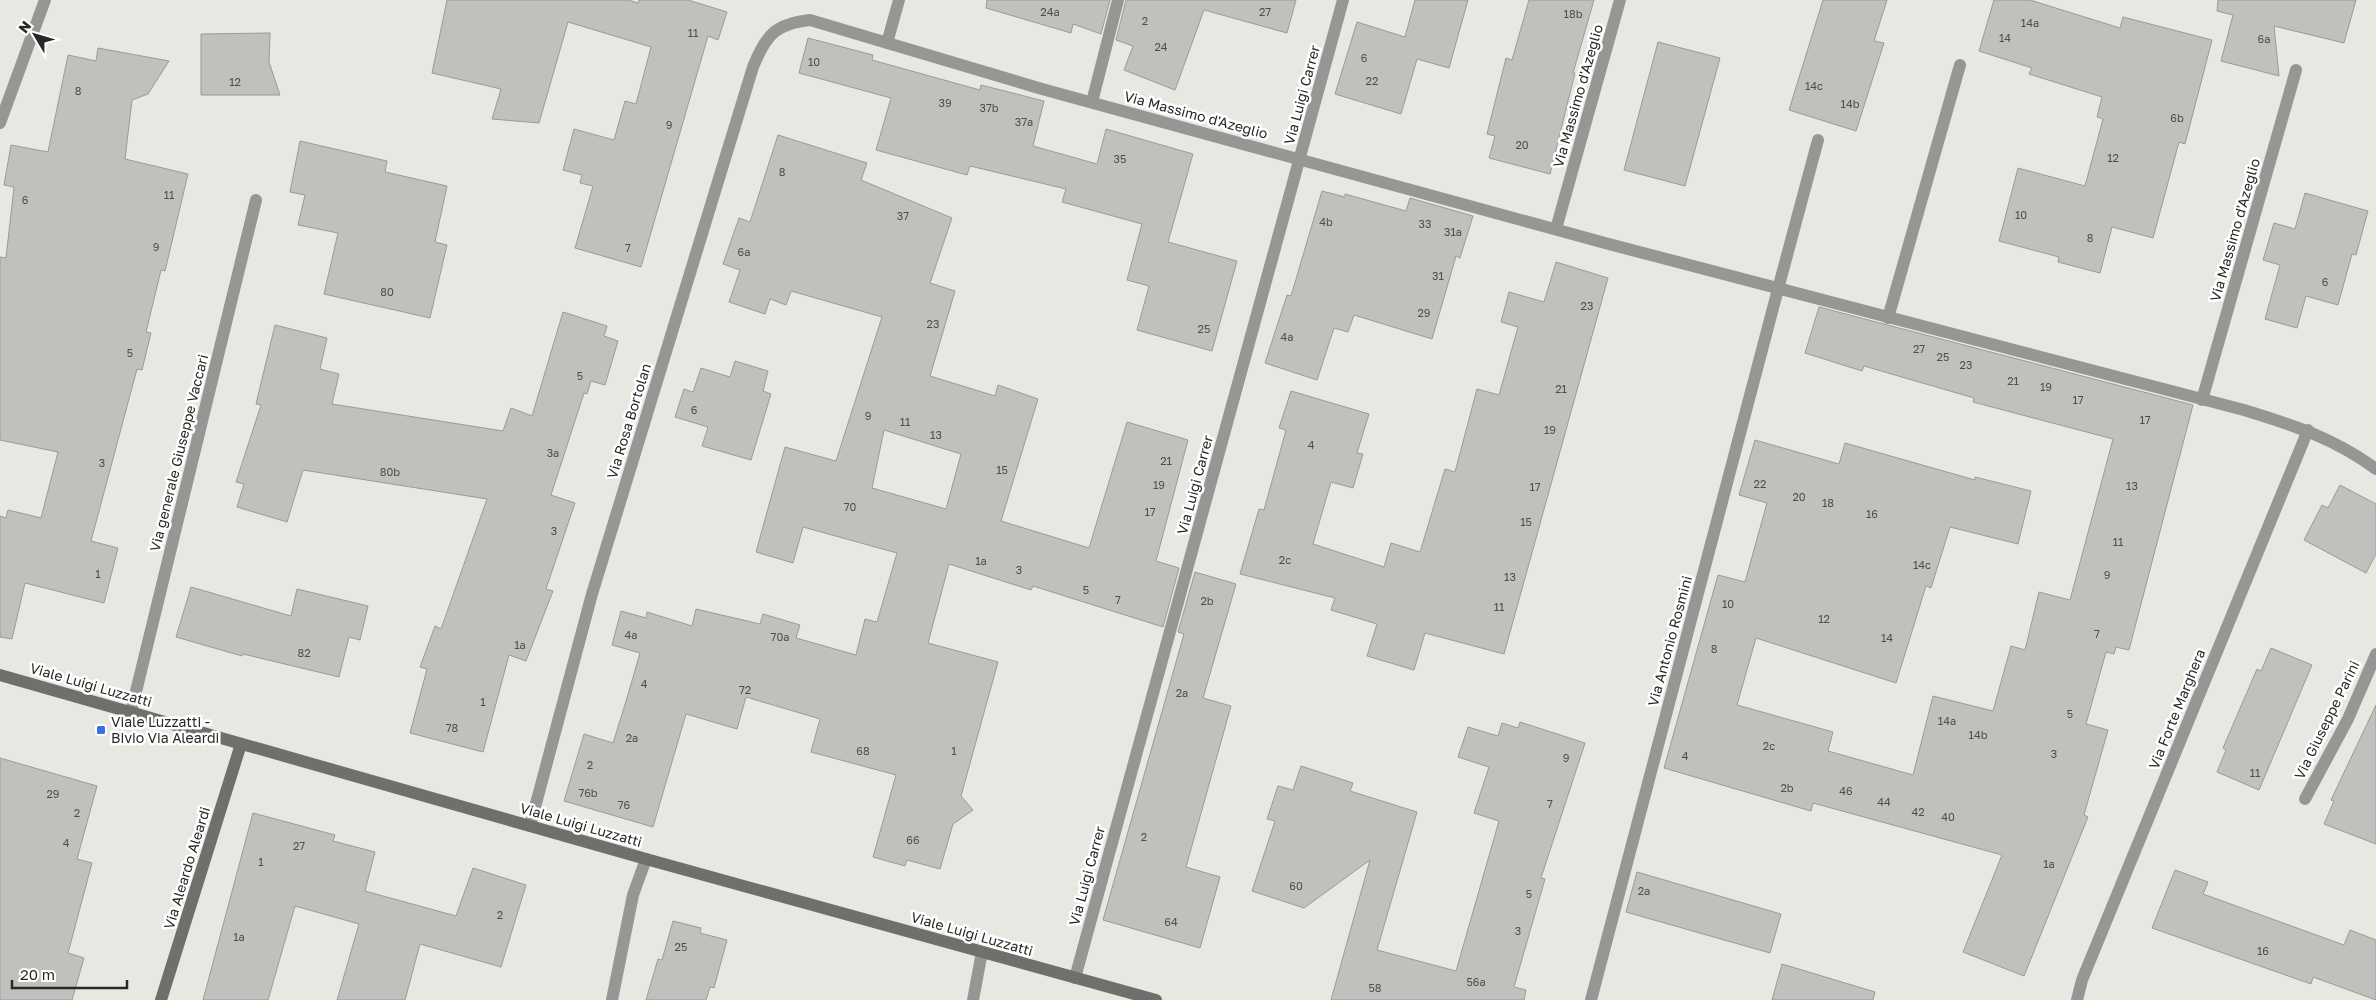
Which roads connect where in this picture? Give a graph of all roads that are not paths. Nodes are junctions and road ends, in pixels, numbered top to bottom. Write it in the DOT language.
graph roads {
  1 [pos="45,0"];
  2 [pos="899,0"];
  3 [pos="1118,0"];
  4 [pos="1343,0"];
  5 [pos="1620,0"];
  6 [pos="774,31"];
  7 [pos="887,43"];
  8 [pos="1960,65"];
  9 [pos="2296,70"];
  10 [pos="1092,102"];
  11 [pos="0,123"];
  12 [pos="1818,140"];
  13 [pos="1300,158"];
  14 [pos="256,200"];
  15 [pos="1556,229"];
  16 [pos="1778,289"];
  17 [pos="1888,318"];
  18 [pos="2202,400"];
  19 [pos="2308,430"];
  20 [pos="2376,469"];
  21 [pos="2376,654"];
  22 [pos="0,675"];
  23 [pos="131,712"];
  24 [pos="241,744"];
  25 [pos="2305,799"];
  26 [pos="530,826"];
  27 [pos="646,859"];
  28 [pos="982,952"];
  29 [pos="1075,978"];
  30 [pos="161,1000"];
  31 [pos="612,1000"];
  32 [pos="973,1000"];
  33 [pos="1156,1000"];
  34 [pos="1591,1000"];
  35 [pos="2076,1000"];
  1 -- 11 [label="street"];
  2 -- 7 [label="street"];
  3 -- 10 [label="street"];
  4 -- 13 [label="street, Via Luigi Carrer"];
  5 -- 15 [label="street, Via Massimo d'Azeglio"];
  6 -- 7 [label="street, Via Massimo d'Azeglio"];
  6 -- 26 [label="street, Via Rosa Bortolan"];
  7 -- 10 [label="street, Via Massimo d'Azeglio"];
  8 -- 17 [label="street"];
  9 -- 18 [label="street, Via Massimo d'Azeglio"];
  10 -- 13 [label="street, Via Massimo d'Azeglio"];
  12 -- 16 [label="street"];
  13 -- 15 [label="street, Via Massimo d'Azeglio"];
  13 -- 29 [label="street, Via Luigi Carrer"];
  14 -- 23 [label="street, Via generale Giuseppe Vaccari"];
  15 -- 16 [label="street, Via Massimo d'Azeglio"];
  16 -- 17 [label="street, Via Massimo d'Azeglio"];
  16 -- 34 [label="street, Via Antonio Rosmini"];
  17 -- 18 [label="street, Via Massimo d'Azeglio"];
  18 -- 19 [label="street, Via Massimo d'Azeglio"];
  19 -- 20 [label="street, Via Massimo d'Azeglio"];
  19 -- 35 [label="street, Via Forte Marghera"];
  21 -- 25 [label="street, Via Giuseppe Parini"];
  22 -- 23 [label="street, Viale Luigi Luzzatti"];
  23 -- 24 [label="street, Viale Luigi Luzzatti"];
  24 -- 26 [label="street, Viale Luigi Luzzatti"];
  24 -- 30 [label="street, Via Aleardo Aleardi"];
  26 -- 27 [label="street, Viale Luigi Luzzatti"];
  27 -- 28 [label="street, Viale Luigi Luzzatti"];
  27 -- 31 [label="street"];
  28 -- 29 [label="street, Viale Luigi Luzzatti"];
  28 -- 32 [label="street"];
  29 -- 33 [label="street, Viale Luigi Luzzatti"];
}
